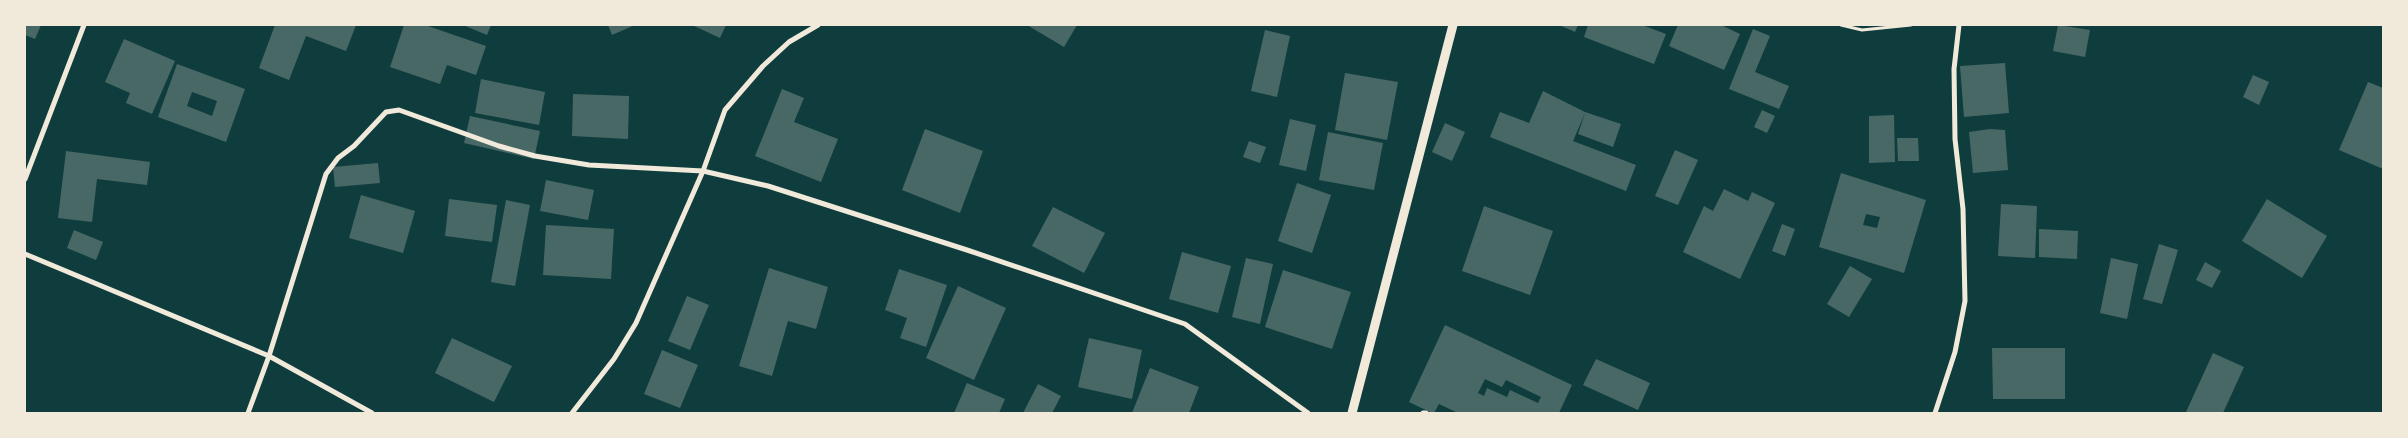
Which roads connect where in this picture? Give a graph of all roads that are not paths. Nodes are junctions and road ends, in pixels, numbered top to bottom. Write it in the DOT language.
graph roads {
  1 [pos="84,25"];
  2 [pos="818,25"];
  3 [pos="1453,25"];
  4 [pos="1959,25"];
  5 [pos="703,171"];
  6 [pos="25,179"];
  7 [pos="25,254"];
  8 [pos="269,356"];
  9 [pos="248,413"];
  10 [pos="372,413"];
  11 [pos="572,413"];
  12 [pos="1308,413"];
  13 [pos="1352,413"];
  14 [pos="1936,413"];
  1 -- 6 [label="street"];
  2 -- 5 [label="street"];
  3 -- 13 [label="street"];
  4 -- 14 [label="street"];
  5 -- 8 [label="street"];
  5 -- 11 [label="street"];
  5 -- 12 [label="street"];
  7 -- 8 [label="street"];
  8 -- 9 [label="street"];
  8 -- 10 [label="street"];
}
